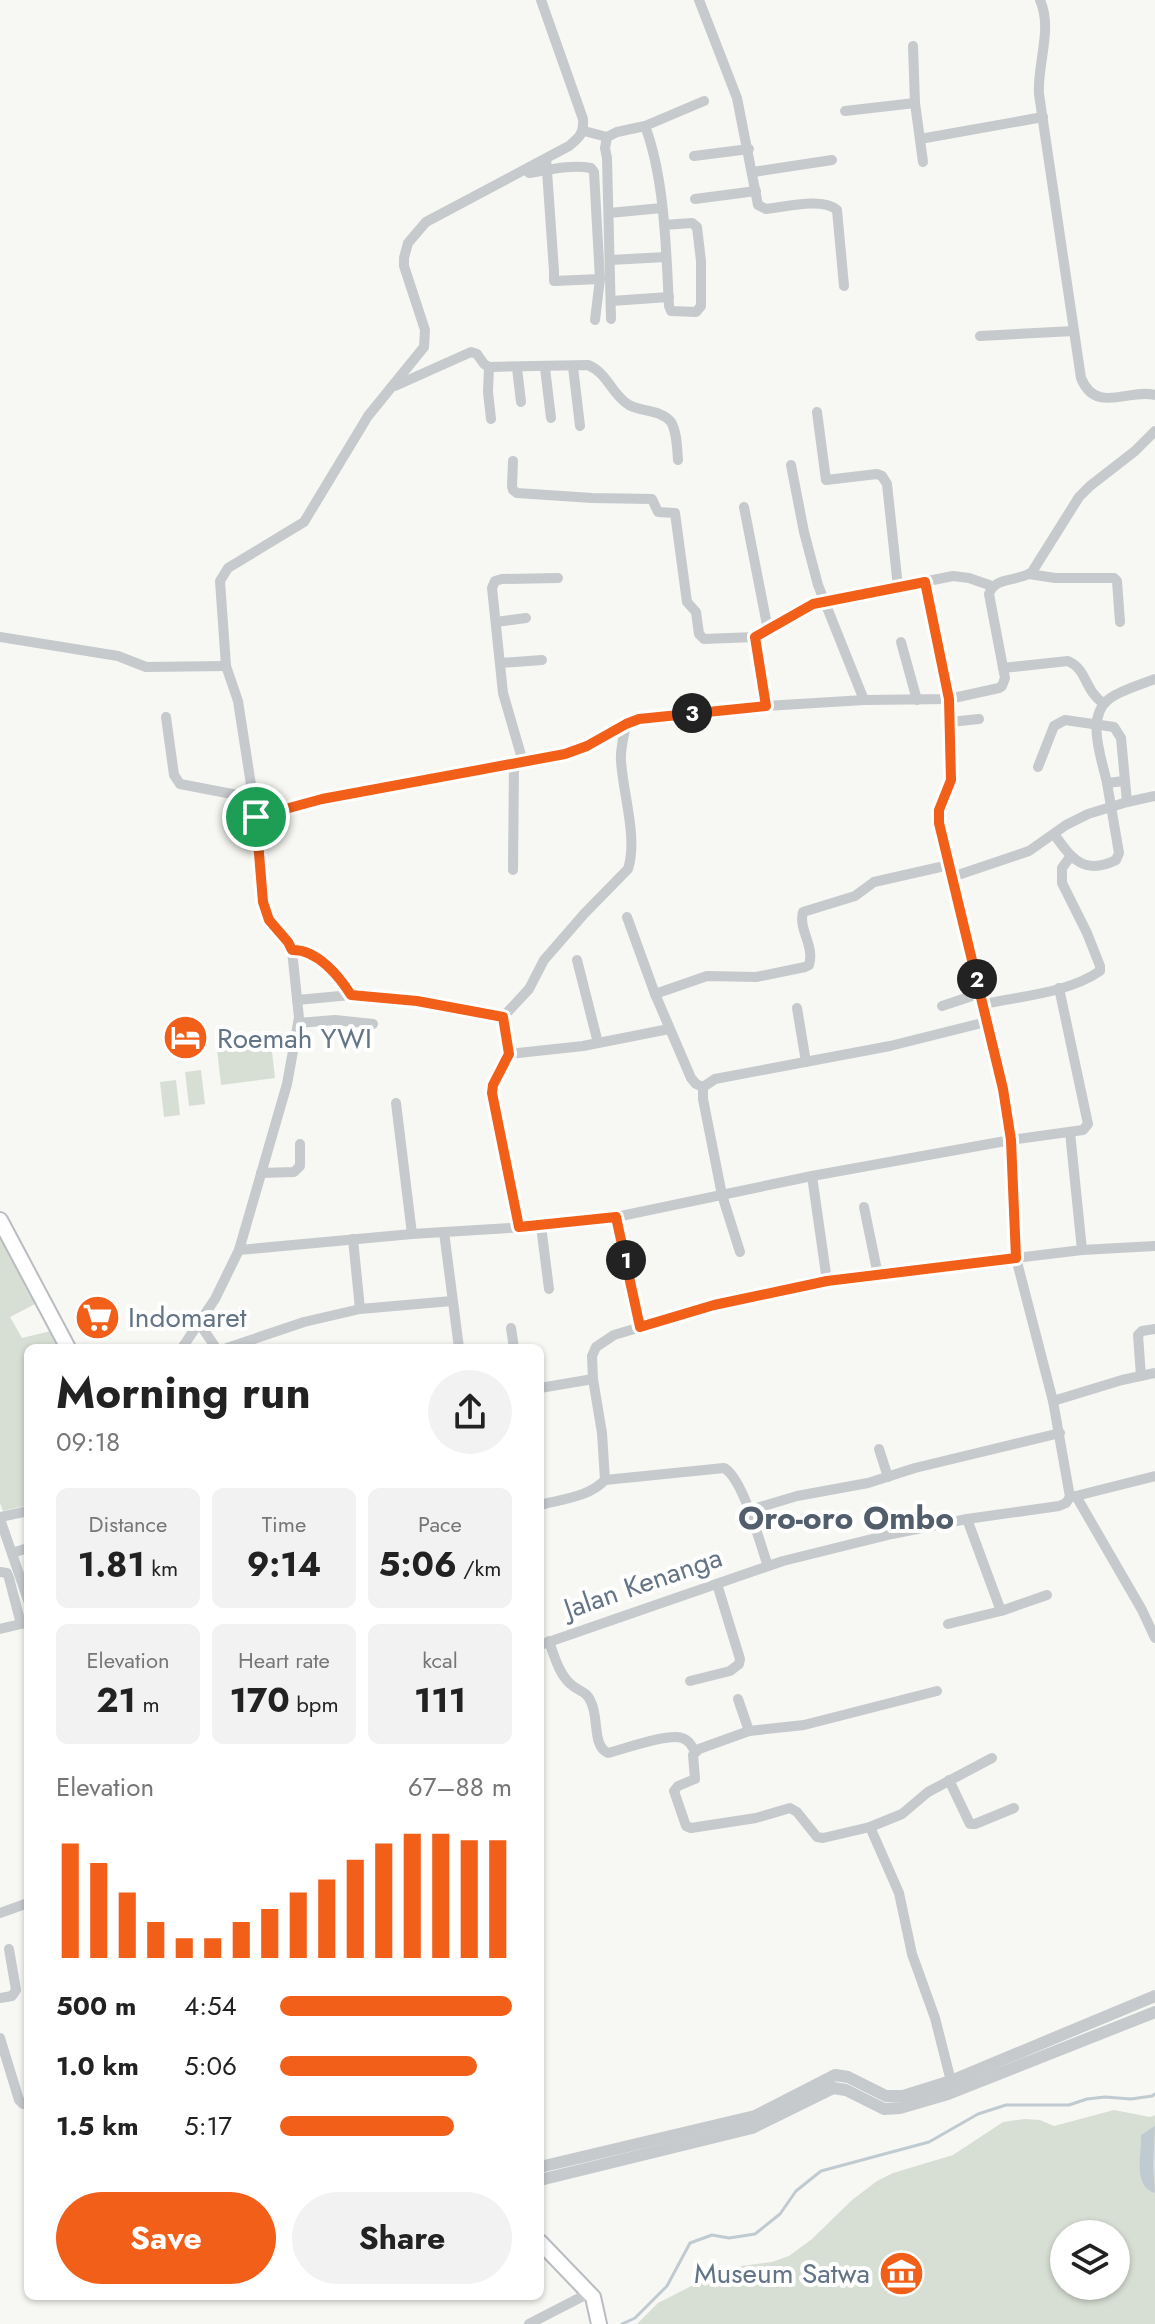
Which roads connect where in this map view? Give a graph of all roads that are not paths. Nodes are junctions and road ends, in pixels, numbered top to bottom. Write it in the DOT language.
graph roads {
  1 [pos="541,0"];
  2 [pos="699,0"];
  3 [pos="1040,0"];
  4 [pos="913,46"];
  5 [pos="704,101"];
  6 [pos="915,103"];
  7 [pos="845,111"];
  8 [pos="1043,117"];
  9 [pos="645,126"];
  10 [pos="584,131"];
  11 [pos="607,137"];
  12 [pos="920,139"];
  13 [pos="749,149"];
  14 [pos="694,156"];
  15 [pos="546,159"];
  16 [pos="832,160"];
  17 [pos="923,162"];
  18 [pos="547,171"];
  19 [pos="753,172"];
  20 [pos="529,173"];
  21 [pos="756,191"];
  22 [pos="695,199"];
  23 [pos="662,208"];
  24 [pos="609,213"];
  25 [pos="664,225"];
  26 [pos="666,257"];
  27 [pos="610,260"];
  28 [pos="600,279"];
  29 [pos="844,286"];
  30 [pos="669,297"];
  31 [pos="611,301"];
  32 [pos="611,319"];
  33 [pos="595,320"];
  34 [pos="1074,331"];
  35 [pos="980,336"];
  36 [pos="489,367"];
  37 [pos="573,367"];
  38 [pos="517,368"];
  39 [pos="545,368"];
  40 [pos="387,392"];
  41 [pos="1155,395"];
  42 [pos="521,402"];
  43 [pos="817,412"];
  44 [pos="551,418"];
  45 [pos="491,419"];
  46 [pos="580,426"];
  47 [pos="1155,431"];
  48 [pos="678,460"];
  49 [pos="513,461"];
  50 [pos="791,465"];
  51 [pos="744,507"];
  52 [pos="1029,574"];
  53 [pos="558,578"];
  54 [pos="925,582"];
  55 [pos="992,586"];
  56 [pos="898,587"];
  57 [pos="824,602"];
  58 [pos="526,618"];
  59 [pos="496,622"];
  60 [pos="1120,622"];
  61 [pos="768,630"];
  62 [pos="0,637"];
  63 [pos="755,637"];
  64 [pos="901,642"];
  65 [pos="542,660"];
  66 [pos="500,663"];
  67 [pos="226,666"];
  68 [pos="1003,668"];
  69 [pos="1155,679"];
  70 [pos="949,699"];
  71 [pos="864,700"];
  72 [pos="917,700"];
  73 [pos="1104,704"];
  74 [pos="766,706"];
  75 [pos="166,717"];
  76 [pos="979,719"];
  77 [pos="950,722"];
  78 [pos="626,724"];
  79 [pos="1095,725"];
  80 [pos="518,763"];
  81 [pos="1038,767"];
  82 [pos="1124,781"];
  83 [pos="1107,783"];
  84 [pos="1155,796"];
  85 [pos="253,798"];
  86 [pos="1127,802"];
  87 [pos="1110,808"];
  88 [pos="256,817"];
  89 [pos="1054,834"];
  90 [pos="1070,857"];
  91 [pos="949,865"];
  92 [pos="513,870"];
  93 [pos="952,877"];
  94 [pos="627,917"];
  95 [pos="292,950"];
  96 [pos="577,960"];
  97 [pos="1059,988"];
  98 [pos="655,994"];
  99 [pos="351,995"];
  100 [pos="982,998"];
  101 [pos="297,1000"];
  102 [pos="942,1006"];
  103 [pos="797,1008"];
  104 [pos="503,1017"];
  105 [pos="986,1022"];
  106 [pos="298,1023"];
  107 [pos="373,1024"];
  108 [pos="669,1029"];
  109 [pos="598,1043"];
  110 [pos="509,1054"];
  111 [pos="806,1062"];
  112 [pos="703,1087"];
  113 [pos="396,1103"];
  114 [pos="1070,1132"];
  115 [pos="1011,1140"];
  116 [pos="300,1144"];
  117 [pos="261,1173"];
  118 [pos="812,1176"];
  119 [pos="722,1195"];
  120 [pos="864,1207"];
  121 [pos="616,1217"];
  122 [pos="0,1220"];
  123 [pos="541,1226"];
  124 [pos="519,1227"];
  125 [pos="444,1232"];
  126 [pos="412,1234"];
  127 [pos="353,1239"];
  128 [pos="1155,1246"];
  129 [pos="239,1250"];
  130 [pos="1082,1250"];
  131 [pos="740,1252"];
  132 [pos="1016,1258"];
  133 [pos="878,1275"];
  134 [pos="827,1281"];
  135 [pos="549,1289"];
  136 [pos="452,1301"];
  137 [pos="360,1309"];
  138 [pos="199,1323"];
  139 [pos="640,1327"];
  140 [pos="511,1328"];
  141 [pos="1155,1329"];
  142 [pos="66,1344"];
  143 [pos="185,1344"];
  144 [pos="213,1344"];
  145 [pos="239,1344"];
  146 [pos="458,1344"];
  147 [pos="513,1344"];
  148 [pos="1155,1373"];
  149 [pos="1141,1376"];
  150 [pos="593,1379"];
  151 [pos="544,1387"];
  152 [pos="1053,1401"];
  153 [pos="1060,1433"];
  154 [pos="879,1449"];
  155 [pos="1155,1476"];
  156 [pos="888,1477"];
  157 [pos="605,1480"];
  158 [pos="1073,1496"];
  159 [pos="544,1504"];
  160 [pos="750,1510"];
  161 [pos="24,1512"];
  162 [pos="0,1518"];
  163 [pos="967,1519"];
  164 [pos="24,1549"];
  165 [pos="12,1553"];
  166 [pos="768,1566"];
  167 [pos="0,1572"];
  168 [pos="717,1584"];
  169 [pos="24,1588"];
  170 [pos="1047,1595"];
  171 [pos="1001,1611"];
  172 [pos="24,1620"];
  173 [pos="24,1623"];
  174 [pos="948,1624"];
  175 [pos="0,1629"];
  176 [pos="1155,1638"];
  177 [pos="544,1643"];
  178 [pos="690,1681"];
  179 [pos="937,1691"];
  180 [pos="738,1699"];
  181 [pos="749,1731"];
  182 [pos="695,1752"];
  183 [pos="992,1758"];
  184 [pos="949,1780"];
  185 [pos="1014,1808"];
  186 [pos="870,1827"];
  187 [pos="24,1904"];
  188 [pos="0,1913"];
  189 [pos="9,1949"];
  190 [pos="1155,1996"];
  191 [pos="0,1998"];
  192 [pos="1155,2012"];
  193 [pos="0,2038"];
  194 [pos="1055,2045"];
  195 [pos="1032,2053"];
  196 [pos="951,2081"];
  197 [pos="24,2104"];
  198 [pos="758,2120"];
  199 [pos="544,2166"];
  200 [pos="544,2179"];
  201 [pos="544,2246"];
  202 [pos="589,2293"];
  203 [pos="529,2324"];
  204 [pos="599,2324"];
  1 -- 10 [label="street"];
  2 -- 13 [label="street"];
  3 -- 8 [label="street"];
  4 -- 6 [label="street"];
  5 -- 9 [label="street"];
  6 -- 7 [label="street"];
  6 -- 12 [label="street"];
  8 -- 12 [label="street"];
  8 -- 34 [label="street"];
  9 -- 11 [label="street"];
  9 -- 23 [label="street"];
  10 -- 11 [label="street"];
  10 -- 15 [label="street"];
  11 -- 24 [label="street"];
  12 -- 17 [label="street"];
  13 -- 14 [label="street"];
  13 -- 19 [label="street"];
  15 -- 18 [label="street"];
  15 -- 40 [label="street"];
  16 -- 19 [label="street"];
  18 -- 20 [label="street"];
  18 -- 28 [label="street"];
  18 -- 28 [label="street"];
  19 -- 21 [label="street"];
  21 -- 22 [label="street"];
  21 -- 29 [label="street"];
  23 -- 24 [label="street"];
  23 -- 25 [label="street"];
  24 -- 27 [label="street"];
  25 -- 26 [label="street"];
  25 -- 30 [label="street"];
  26 -- 27 [label="street"];
  26 -- 30 [label="street"];
  27 -- 31 [label="street"];
  28 -- 33 [label="street"];
  30 -- 31 [label="street"];
  31 -- 32 [label="street"];
  34 -- 35 [label="street"];
  34 -- 41 [label="street"];
  36 -- 38 [label="street"];
  36 -- 40 [label="street"];
  36 -- 45 [label="street"];
  37 -- 39 [label="street"];
  37 -- 46 [label="street"];
  37 -- 48 [label="street"];
  38 -- 39 [label="street"];
  38 -- 42 [label="street"];
  39 -- 44 [label="street"];
  40 -- 67 [label="street"];
  43 -- 56 [label="street"];
  47 -- 52 [label="street"];
  49 -- 63 [label="street"];
  50 -- 57 [label="street"];
  51 -- 61 [label="street"];
  52 -- 55 [label="street"];
  52 -- 60 [label="street"];
  53 -- 59 [label="street"];
  54 -- 55 [label="street"];
  54 -- 56 [label="street"];
  54 -- 70 [label="street"];
  55 -- 68 [label="street"];
  56 -- 57 [label="street"];
  57 -- 61 [label="street"];
  57 -- 71 [label="street"];
  58 -- 59 [label="street"];
  59 -- 66 [label="street"];
  61 -- 63 [label="street"];
  62 -- 67 [label="street"];
  63 -- 74 [label="street"];
  64 -- 72 [label="street"];
  65 -- 66 [label="street"];
  66 -- 80 [label="street"];
  67 -- 85 [label="street"];
  68 -- 70 [label="street"];
  68 -- 73 [label="street"];
  69 -- 73 [label="street"];
  70 -- 72 [label="street"];
  70 -- 77 [label="street"];
  71 -- 72 [label="street"];
  71 -- 74 [label="street"];
  73 -- 79 [label="street"];
  74 -- 78 [label="street"];
  75 -- 85 [label="street"];
  76 -- 77 [label="street"];
  77 -- 91 [label="street"];
  78 -- 80 [label="street"];
  78 -- 104 [label="street"];
  79 -- 81 [label="street"];
  79 -- 82 [label="street"];
  79 -- 83 [label="street"];
  80 -- 88 [label="street"];
  80 -- 92 [label="street"];
  82 -- 83 [label="street"];
  82 -- 86 [label="street"];
  83 -- 87 [label="street"];
  84 -- 86 [label="street"];
  85 -- 88 [label="street"];
  86 -- 87 [label="street"];
  87 -- 89 [label="street"];
  87 -- 90 [label="street"];
  88 -- 95 [label="street"];
  89 -- 90 [label="street"];
  89 -- 93 [label="street"];
  90 -- 97 [label="street"];
  91 -- 93 [label="street"];
  91 -- 98 [label="street"];
  93 -- 100 [label="street"];
  94 -- 98 [label="street"];
  95 -- 99 [label="street"];
  95 -- 101 [label="street"];
  96 -- 109 [label="street"];
  97 -- 100 [label="street"];
  97 -- 114 [label="street"];
  98 -- 108 [label="street"];
  99 -- 101 [label="street"];
  99 -- 104 [label="street"];
  100 -- 102 [label="street"];
  100 -- 105 [label="street"];
  101 -- 106 [label="street"];
  103 -- 111 [label="street"];
  104 -- 110 [label="street"];
  105 -- 111 [label="street"];
  105 -- 115 [label="street"];
  106 -- 107 [label="street"];
  106 -- 117 [label="street"];
  108 -- 109 [label="street"];
  108 -- 112 [label="street"];
  109 -- 110 [label="street"];
  110 -- 124 [label="street"];
  111 -- 112 [label="street"];
  112 -- 119 [label="street"];
  113 -- 126 [label="street"];
  114 -- 115 [label="street"];
  114 -- 130 [label="street"];
  115 -- 118 [label="street"];
  115 -- 132 [label="street"];
  116 -- 117 [label="street"];
  117 -- 129 [label="street"];
  118 -- 119 [label="street"];
  118 -- 134 [label="street"];
  119 -- 121 [label="street"];
  119 -- 131 [label="street"];
  120 -- 133 [label="street"];
  121 -- 123 [label="street"];
  121 -- 139 [label="street"];
  122 -- 142 [label="main road"];
  123 -- 124 [label="street"];
  123 -- 135 [label="street"];
  124 -- 125 [label="street"];
  125 -- 126 [label="street"];
  125 -- 136 [label="street"];
  126 -- 127 [label="street"];
  127 -- 129 [label="street"];
  127 -- 137 [label="street"];
  128 -- 130 [label="street"];
  129 -- 138 [label="street"];
  130 -- 132 [label="street"];
  132 -- 133 [label="street"];
  132 -- 152 [label="street"];
  133 -- 134 [label="street"];
  134 -- 139 [label="street"];
  136 -- 137 [label="street"];
  136 -- 146 [label="street"];
  137 -- 145 [label="street"];
  138 -- 143 [label="street"];
  138 -- 144 [label="street"];
  139 -- 150 [label="street"];
  140 -- 147 [label="street"];
  141 -- 149 [label="street"];
  148 -- 149 [label="street"];
  149 -- 152 [label="street"];
  150 -- 151 [label="street"];
  150 -- 157 [label="street"];
  152 -- 153 [label="street"];
  153 -- 156 [label="street"];
  153 -- 158 [label="street"];
  154 -- 156 [label="street"];
  155 -- 158 [label="street, Jalan Kenanga"];
  156 -- 160 [label="street"];
  157 -- 159 [label="street"];
  157 -- 160 [label="street"];
  158 -- 163 [label="street, Jalan Kenanga"];
  158 -- 176 [label="street"];
  160 -- 166 [label="street"];
  161 -- 162 [label="street"];
  162 -- 165 [label="street"];
  163 -- 166 [label="street, Jalan Kenanga"];
  163 -- 171 [label="street"];
  164 -- 165 [label="street"];
  165 -- 169 [label="street"];
  166 -- 168 [label="street, Jalan Kenanga"];
  167 -- 172 [label="street"];
  168 -- 177 [label="street, Jalan Kenanga"];
  168 -- 178 [label="street"];
  170 -- 171 [label="street"];
  171 -- 174 [label="street"];
  173 -- 175 [label="street"];
  177 -- 182 [label="street"];
  179 -- 181 [label="street"];
  180 -- 181 [label="street"];
  181 -- 182 [label="street"];
  182 -- 186 [label="street"];
  183 -- 184 [label="street"];
  184 -- 185 [label="street"];
  184 -- 186 [label="street"];
  186 -- 196 [label="street"];
  187 -- 188 [label="street"];
  189 -- 191 [label="street"];
  190 -- 194 [label="street"];
  192 -- 194 [label="street"];
  193 -- 197 [label="street"];
  194 -- 195 [label="street"];
  195 -- 196 [label="street"];
  195 -- 198 [label="street"];
  196 -- 198 [label="street"];
  198 -- 199 [label="street"];
  198 -- 200 [label="street"];
  201 -- 202 [label="main road"];
  202 -- 203 [label="street"];
  202 -- 204 [label="main road"];
}
